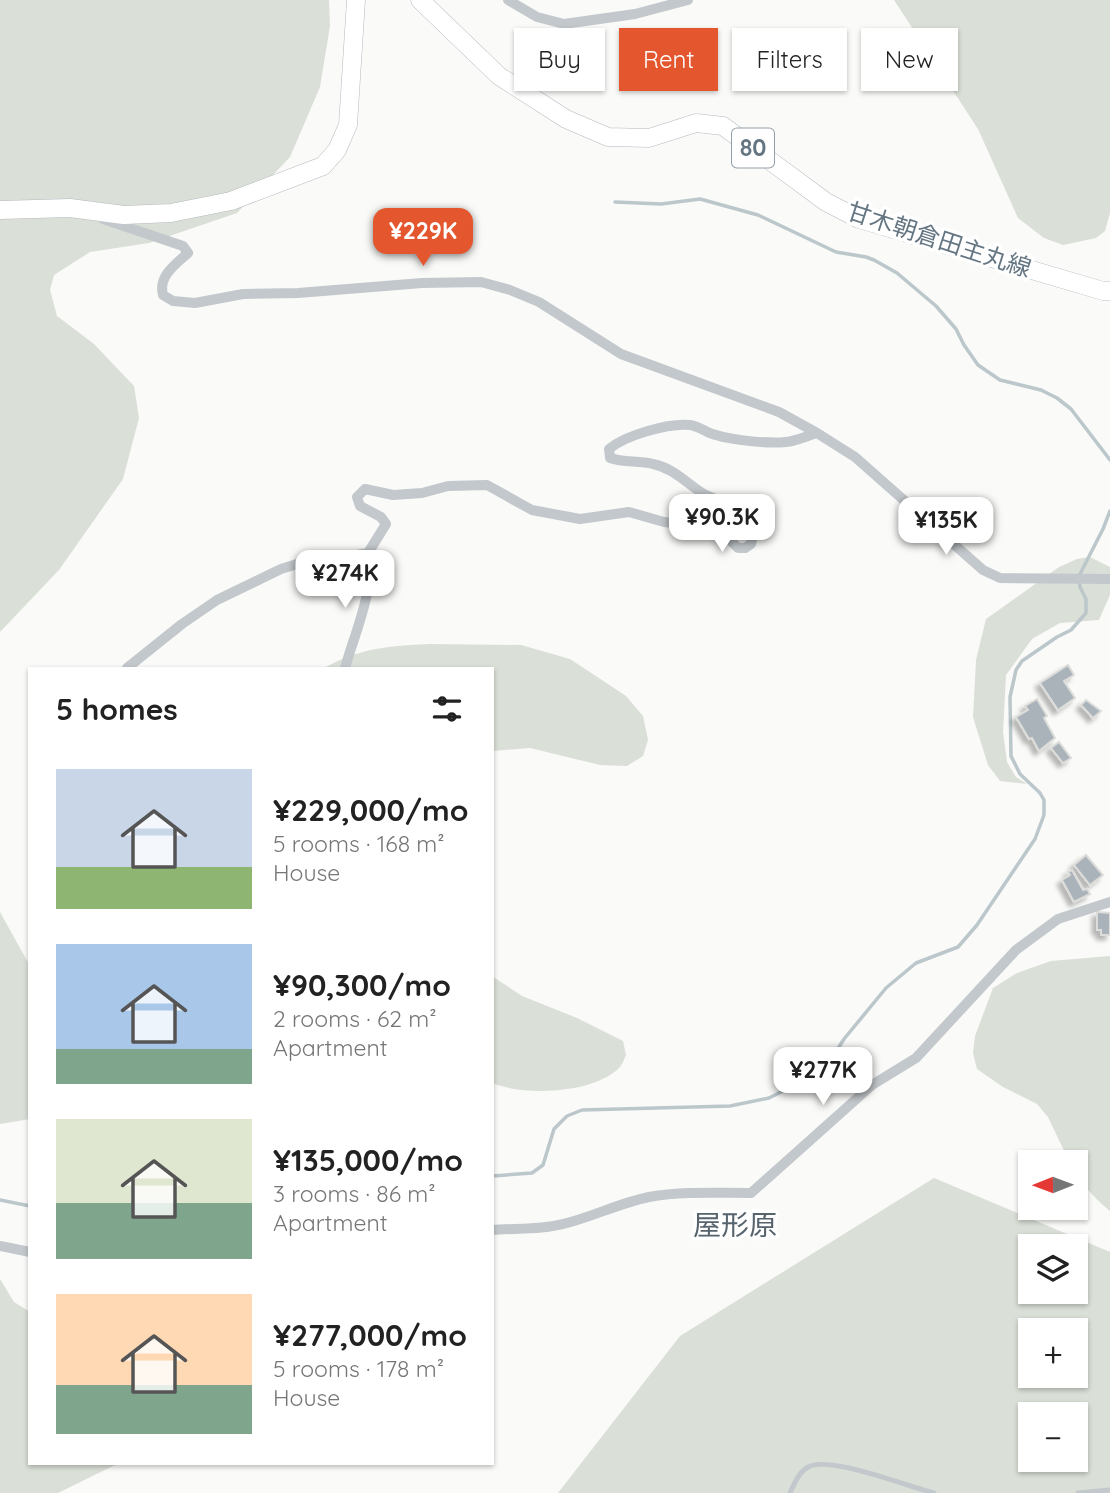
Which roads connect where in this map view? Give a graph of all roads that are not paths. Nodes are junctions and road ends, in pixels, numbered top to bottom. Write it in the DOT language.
graph roads {
  1 [pos="356,0"];
  2 [pos="420,0"];
  3 [pos="509,0"];
  4 [pos="688,0"];
  5 [pos="70,208"];
  6 [pos="0,210"];
  7 [pos="1110,291"];
  8 [pos="817,433"];
  9 [pos="368,552"];
  10 [pos="1110,579"];
  11 [pos="128,667"];
  12 [pos="345,667"];
  13 [pos="1110,902"];
  14 [pos="494,1230"];
  15 [pos="0,1246"];
  16 [pos="28,1252"];
  17 [pos="1110,1490"];
  18 [pos="790,1493"];
  19 [pos="934,1493"];
  20 [pos="1078,1493"];
  1 -- 5 [label="main road"];
  2 -- 7 [label="main road, 甘木朝倉田主丸線 / 80"];
  3 -- 4 [label="street"];
  5 -- 6 [label="main road"];
  5 -- 8 [label="street"];
  8 -- 9 [label="street"];
  8 -- 10 [label="street"];
  9 -- 11 [label="street"];
  9 -- 12 [label="street"];
  13 -- 14 [label="street"];
  15 -- 16 [label="street"];
  17 -- 20 [label="lane"];
  18 -- 19 [label="lane"];
}
